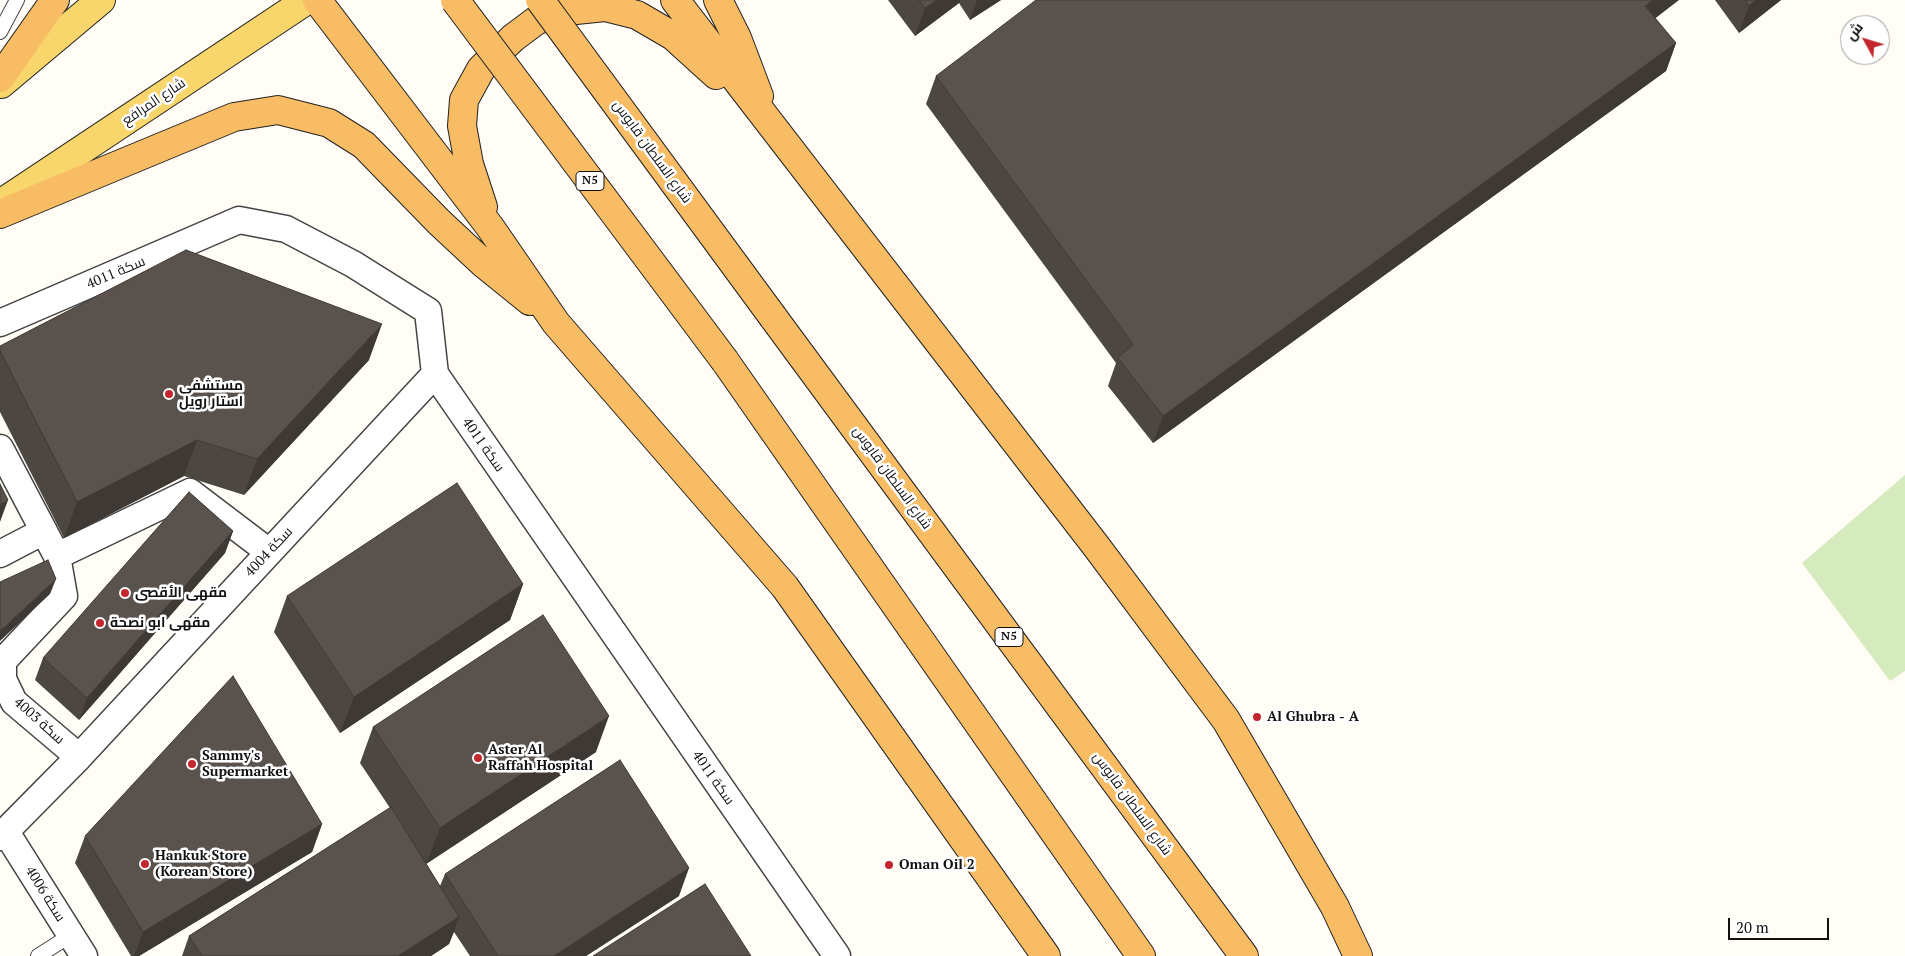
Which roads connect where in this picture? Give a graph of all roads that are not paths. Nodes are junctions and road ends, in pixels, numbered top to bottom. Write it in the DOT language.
graph roads {
  1 [pos="17,0"];
  2 [pos="55,0"];
  3 [pos="102,0"];
  4 [pos="307,0"];
  5 [pos="317,0"];
  6 [pos="454,0"];
  7 [pos="540,0"];
  8 [pos="674,0"];
  9 [pos="718,0"];
  10 [pos="0,32"];
  11 [pos="0,78"];
  12 [pos="0,85"];
  13 [pos="772,127"];
  14 [pos="0,204"];
  15 [pos="0,214"];
  16 [pos="490,227"];
  17 [pos="0,323"];
  18 [pos="556,323"];
  19 [pos="434,374"];
  20 [pos="0,448"];
  21 [pos="44,531"];
  22 [pos="269,552"];
  23 [pos="0,554"];
  24 [pos="57,556"];
  25 [pos="79,757"];
  26 [pos="3,835"];
  27 [pos="78,946"];
  28 [pos="38,956"];
  29 [pos="837,956"];
  30 [pos="1046,956"];
  31 [pos="1141,956"];
  32 [pos="1244,956"];
  33 [pos="1358,956"];
  1 -- 10 [label="lane"];
  2 -- 11 [label="highway"];
  3 -- 12 [label="main road"];
  4 -- 14 [label="main road, شارع المرافع"];
  5 -- 16 [label="highway"];
  6 -- 31 [label="highway, N5, bridge"];
  7 -- 32 [label="highway, شارع السلطان قابوس / N5, bridge"];
  8 -- 13 [label="highway"];
  9 -- 13 [label="highway"];
  13 -- 16 [label="highway"];
  13 -- 33 [label="highway"];
  15 -- 18 [label="highway"];
  16 -- 18 [label="highway"];
  17 -- 19 [label="street, سكة 4011"];
  18 -- 30 [label="highway"];
  19 -- 22 [label="street, سكة 4004"];
  19 -- 29 [label="street, سكة 4011"];
  20 -- 21 [label="street, سكة 4003"];
  21 -- 23 [label="street"];
  21 -- 24 [label="street, سكة 4003"];
  22 -- 24 [label="street"];
  22 -- 25 [label="street, سكة 4004"];
  24 -- 25 [label="street, سكة 4003"];
  25 -- 26 [label="street, سكة 4004"];
  26 -- 27 [label="street, سكة 4006"];
  27 -- 28 [label="lane"];
}
